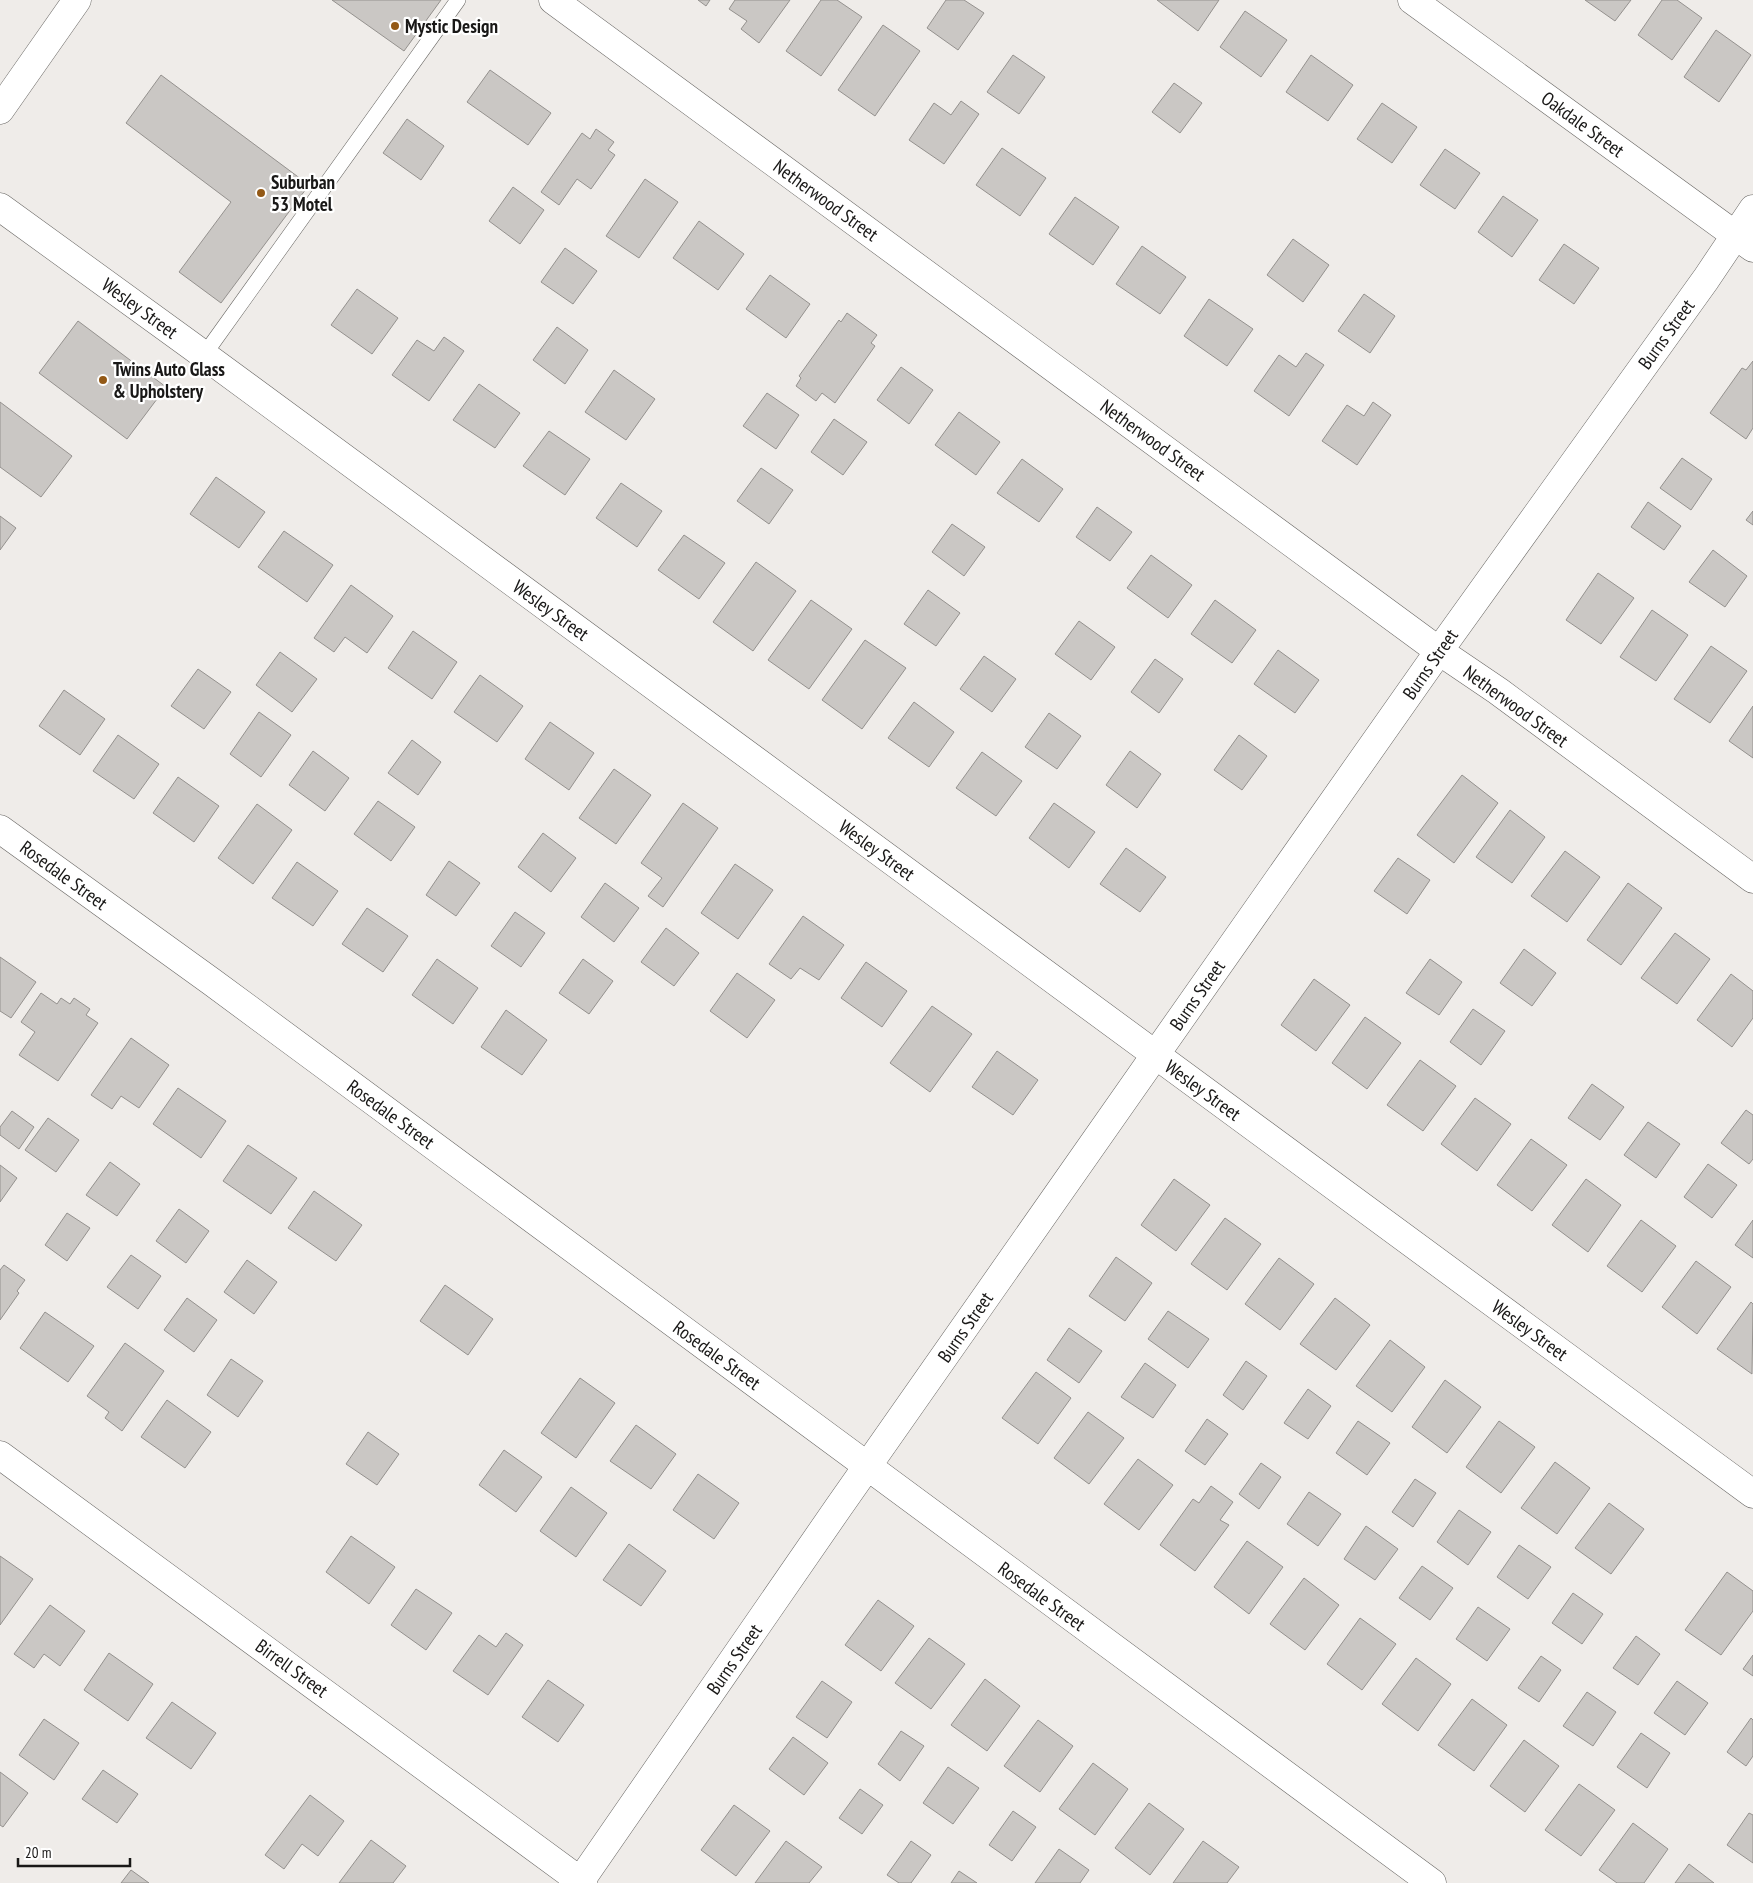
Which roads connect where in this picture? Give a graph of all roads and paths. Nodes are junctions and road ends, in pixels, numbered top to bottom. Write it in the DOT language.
graph roads {
  1 [pos="77,0"];
  2 [pos="458,0"];
  3 [pos="553,0"];
  4 [pos="1412,0"];
  5 [pos="0,110"];
  6 [pos="0,207"];
  7 [pos="1753,209"];
  8 [pos="1744,241"];
  9 [pos="204,355"];
  10 [pos="1439,651"];
  11 [pos="0,829"];
  12 [pos="1753,879"];
  13 [pos="1156,1055"];
  14 [pos="0,1455"];
  15 [pos="867,1466"];
  16 [pos="1753,1494"];
  17 [pos="581,1882"];
  18 [pos="1432,1883"];
  1 -- 5 [label="street"];
  2 -- 9 [label="lane"];
  3 -- 10 [label="street, Netherwood Street"];
  4 -- 8 [label="street, Oakdale Street"];
  6 -- 9 [label="street, Wesley Street"];
  7 -- 8 [label="street, Burns Street"];
  8 -- 10 [label="street, Burns Street"];
  9 -- 13 [label="street, Wesley Street"];
  10 -- 12 [label="street, Netherwood Street"];
  10 -- 13 [label="street, Burns Street"];
  11 -- 15 [label="street, Rosedale Street"];
  13 -- 15 [label="street, Burns Street"];
  13 -- 16 [label="street, Wesley Street"];
  14 -- 17 [label="street, Birrell Street"];
  15 -- 17 [label="street, Burns Street"];
  15 -- 18 [label="street, Rosedale Street"];
}
